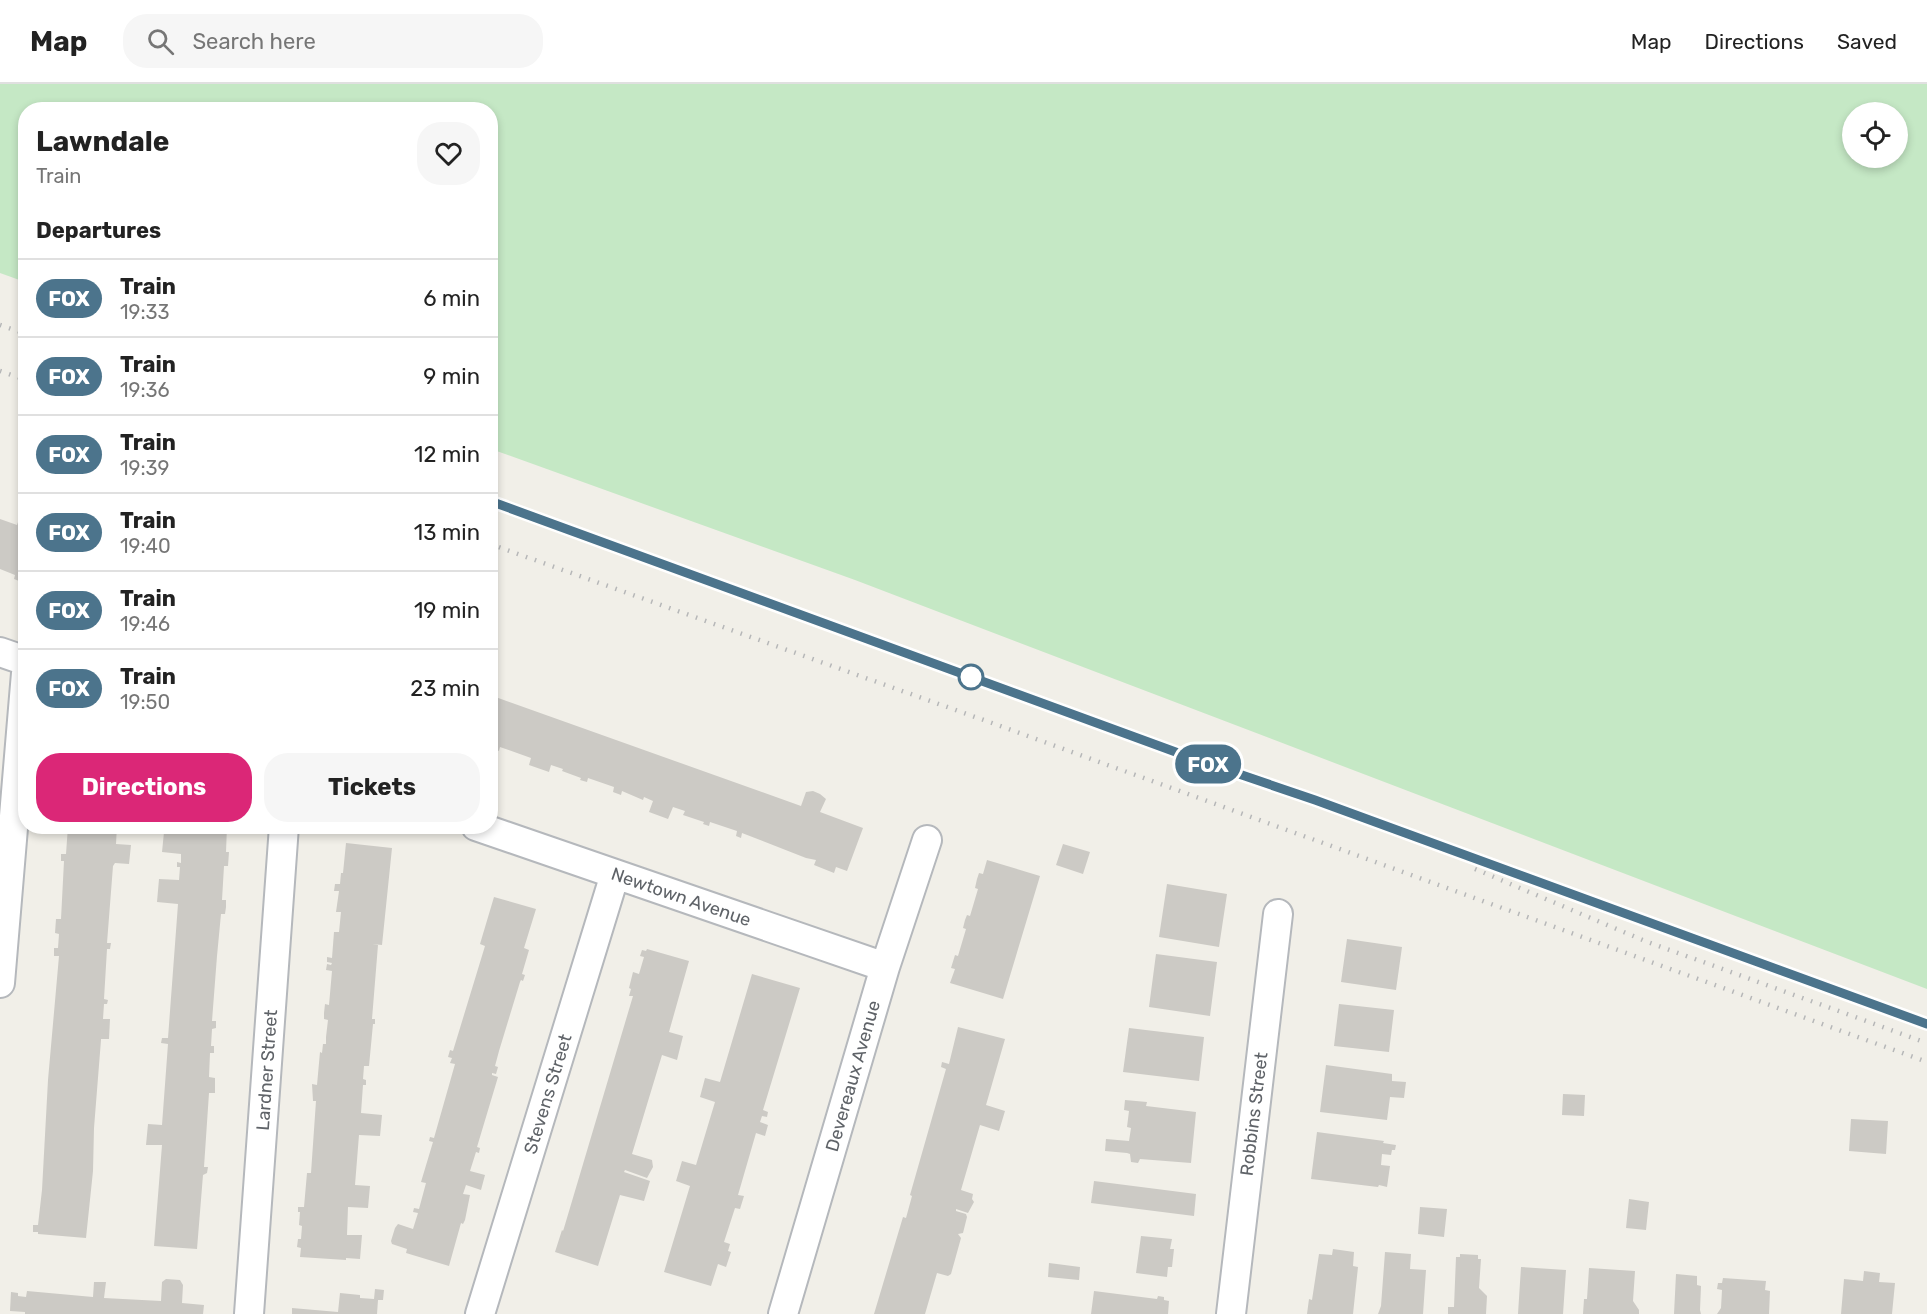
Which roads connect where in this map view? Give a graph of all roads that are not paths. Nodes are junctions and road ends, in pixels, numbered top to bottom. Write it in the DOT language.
graph roads {
  1 [pos="0,652"];
  2 [pos="18,658"];
  3 [pos="18,768"];
  4 [pos="283,834"];
  5 [pos="498,834"];
  6 [pos="927,840"];
  7 [pos="615,874"];
  8 [pos="1278,914"];
  9 [pos="885,967"];
  10 [pos="0,983"];
  11 [pos="249,1314"];
  12 [pos="480,1314"];
  13 [pos="783,1314"];
  14 [pos="1231,1314"];
  1 -- 2 [label="street"];
  3 -- 10 [label="street"];
  4 -- 11 [label="street, Lardner Street"];
  5 -- 7 [label="street, Newtown Avenue"];
  6 -- 9 [label="street, Devereaux Avenue"];
  7 -- 9 [label="street, Newtown Avenue"];
  7 -- 12 [label="street, Stevens Street"];
  8 -- 14 [label="street, Robbins Street"];
  9 -- 13 [label="street, Devereaux Avenue"];
}
